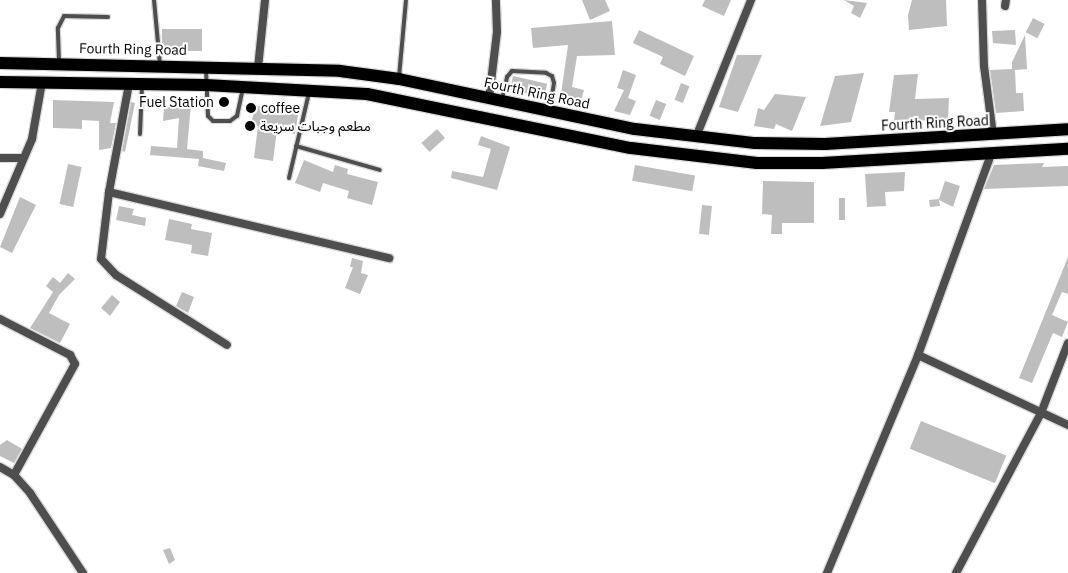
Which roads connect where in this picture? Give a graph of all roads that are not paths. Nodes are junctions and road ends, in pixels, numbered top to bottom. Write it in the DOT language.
graph roads {
  1 [pos="154,0"];
  2 [pos="265,0"];
  3 [pos="406,0"];
  4 [pos="496,0"];
  5 [pos="751,0"];
  6 [pos="982,0"];
  7 [pos="108,17"];
  8 [pos="59,62"];
  9 [pos="0,63"];
  10 [pos="160,65"];
  11 [pos="206,66"];
  12 [pos="258,68"];
  13 [pos="399,79"];
  14 [pos="0,82"];
  15 [pos="42,82"];
  16 [pos="135,84"];
  17 [pos="206,85"];
  18 [pos="244,86"];
  19 [pos="311,89"];
  20 [pos="495,100"];
  21 [pos="550,111"];
  22 [pos="1068,129"];
  23 [pos="140,134"];
  24 [pos="994,134"];
  25 [pos="696,137"];
  26 [pos="296,146"];
  27 [pos="1068,149"];
  28 [pos="991,154"];
  29 [pos="0,158"];
  30 [pos="23,158"];
  31 [pos="380,170"];
  32 [pos="289,178"];
  33 [pos="109,192"];
  34 [pos="0,214"];
  35 [pos="389,258"];
  36 [pos="0,319"];
  37 [pos="1068,343"];
  38 [pos="226,345"];
  39 [pos="918,355"];
  40 [pos="1040,413"];
  41 [pos="1068,425"];
  42 [pos="0,468"];
  43 [pos="14,475"];
  44 [pos="84,573"];
  45 [pos="827,573"];
  46 [pos="956,573"];
  1 -- 10 [label="lane"];
  2 -- 12 [label="street"];
  3 -- 13 [label="lane"];
  4 -- 20 [label="street"];
  5 -- 25 [label="street"];
  6 -- 24 [label="street"];
  7 -- 8 [label="lane"];
  8 -- 9 [label="main road, Fourth Ring Road"];
  8 -- 10 [label="main road, Fourth Ring Road"];
  10 -- 11 [label="main road, Fourth Ring Road"];
  11 -- 12 [label="main road, Fourth Ring Road"];
  11 -- 17 [label="lane"];
  12 -- 13 [label="main road, Fourth Ring Road"];
  13 -- 20 [label="main road, Fourth Ring Road"];
  14 -- 15 [label="main road"];
  15 -- 16 [label="main road"];
  15 -- 30 [label="street"];
  16 -- 17 [label="main road"];
  16 -- 23 [label="lane"];
  16 -- 33 [label="street"];
  17 -- 18 [label="main road"];
  17 -- 18 [label="lane"];
  18 -- 19 [label="main road"];
  19 -- 26 [label="lane"];
  19 -- 28 [label="main road"];
  20 -- 21 [label="main road, Fourth Ring Road"];
  20 -- 21 [label="lane"];
  21 -- 25 [label="main road, Fourth Ring Road"];
  22 -- 24 [label="main road, Fourth Ring Road"];
  24 -- 25 [label="main road, Fourth Ring Road"];
  26 -- 31 [label="lane"];
  26 -- 32 [label="lane"];
  27 -- 28 [label="main road"];
  28 -- 39 [label="street"];
  29 -- 30 [label="street"];
  30 -- 34 [label="street"];
  33 -- 35 [label="street"];
  33 -- 38 [label="street"];
  36 -- 43 [label="street"];
  37 -- 40 [label="street"];
  39 -- 40 [label="street"];
  39 -- 45 [label="street"];
  40 -- 41 [label="street"];
  40 -- 46 [label="street"];
  42 -- 43 [label="street"];
  43 -- 44 [label="street"];
}
